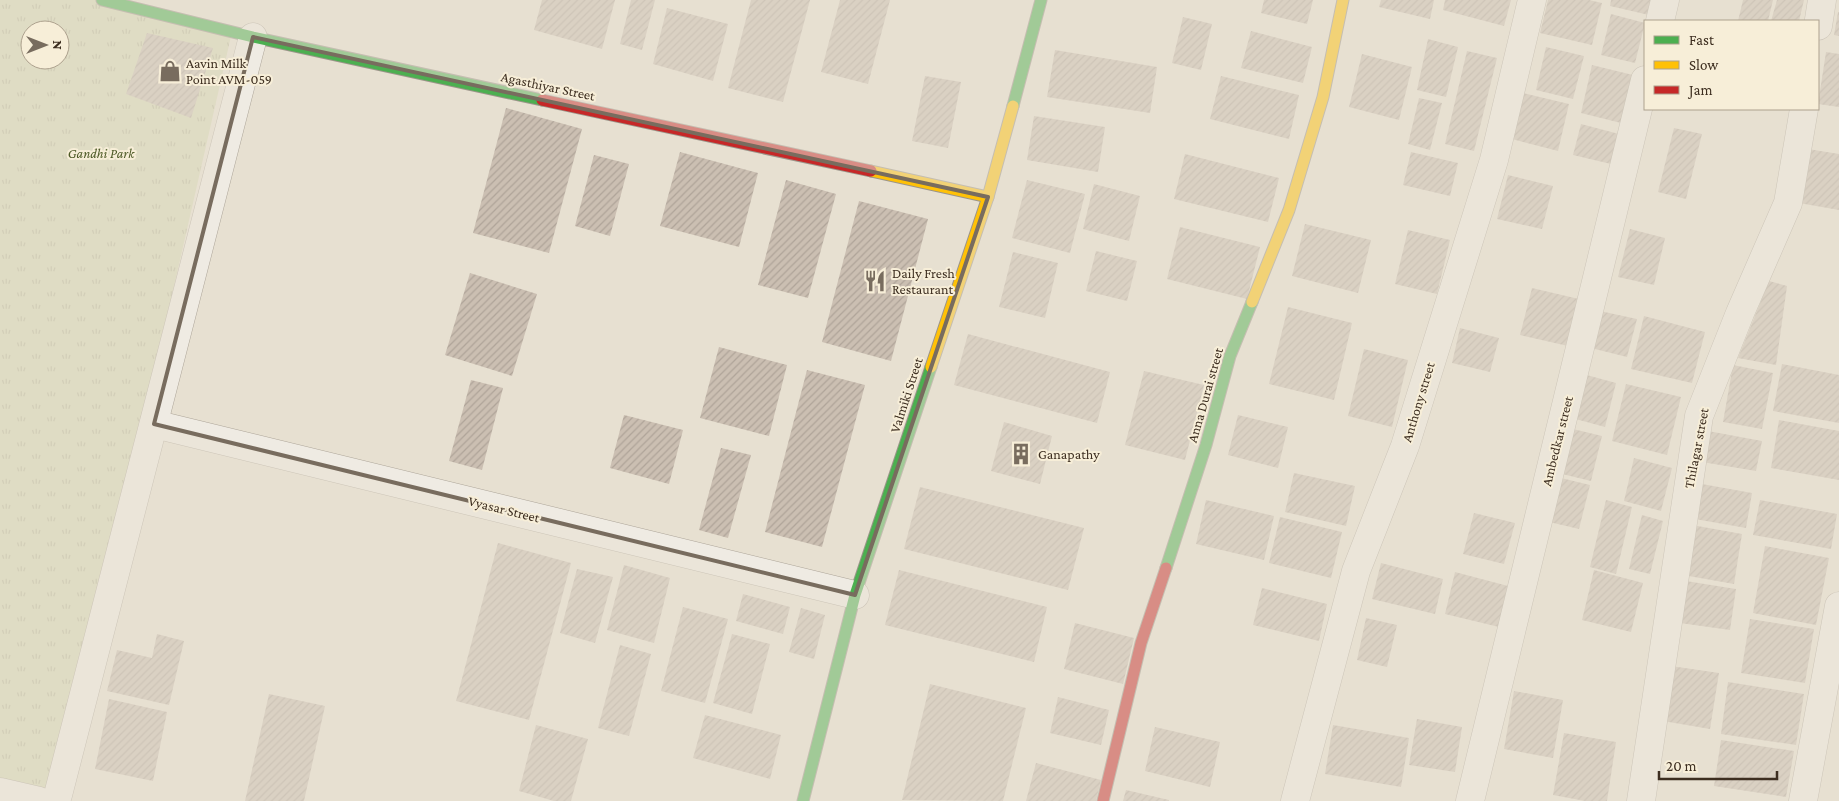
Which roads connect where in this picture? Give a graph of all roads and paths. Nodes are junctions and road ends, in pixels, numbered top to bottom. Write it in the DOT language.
graph roads {
  1 [pos="102,0"];
  2 [pos="1041,0"];
  3 [pos="1343,0"];
  4 [pos="1532,0"];
  5 [pos="1665,0"];
  6 [pos="1822,0"];
  7 [pos="1660,20"];
  8 [pos="1819,20"];
  9 [pos="253,37"];
  10 [pos="1644,84"];
  11 [pos="1804,110"];
  12 [pos="988,198"];
  13 [pos="154,424"];
  14 [pos="855,595"];
  15 [pos="1839,606"];
  16 [pos="0,792"];
  17 [pos="39,801"];
  18 [pos="55,801"];
  19 [pos="803,801"];
  20 [pos="1103,801"];
  21 [pos="1295,801"];
  22 [pos="1470,801"];
  23 [pos="1641,801"];
  24 [pos="1803,801"];
  1 -- 9 [label="street, Agasthiyar Street"];
  2 -- 12 [label="street, Valmiki Street"];
  3 -- 20 [label="street, Anna Durai street"];
  4 -- 21 [label="street, Anthony street"];
  5 -- 7 [label="street"];
  6 -- 8 [label="street"];
  9 -- 12 [label="street, Agasthiyar Street"];
  9 -- 13 [label="street"];
  10 -- 22 [label="street, Ambedkar street"];
  11 -- 23 [label="street, Thilagar street"];
  12 -- 14 [label="street, Valmiki Street"];
  13 -- 14 [label="street, Vyasar Street"];
  13 -- 18 [label="street"];
  14 -- 19 [label="street, Valmiki Street"];
  15 -- 24 [label="street"];
  16 -- 17 [label="street"];
}
